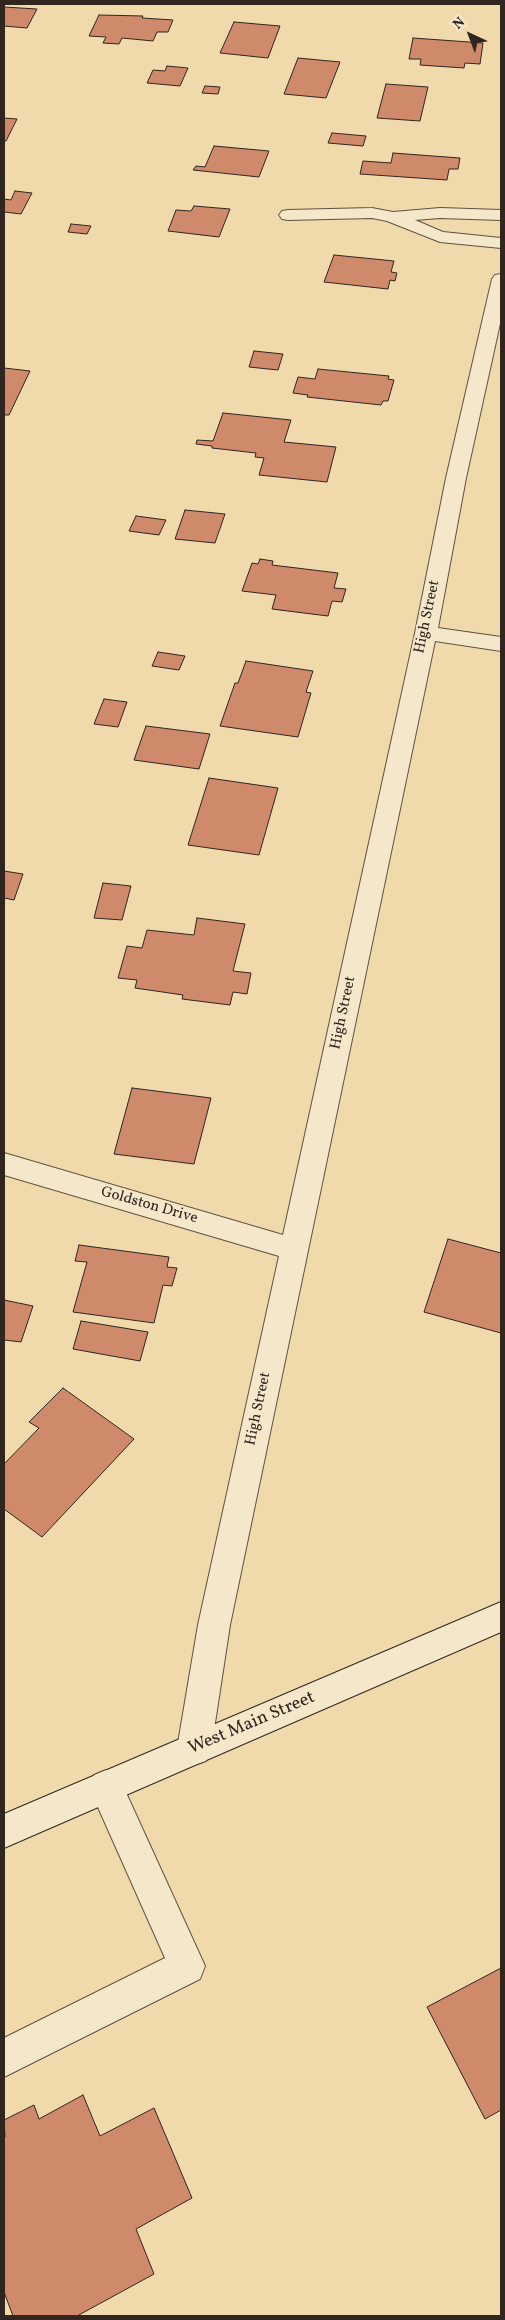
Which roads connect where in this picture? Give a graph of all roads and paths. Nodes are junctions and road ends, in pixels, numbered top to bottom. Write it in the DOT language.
graph roads {
  1 [pos="288,215"];
  2 [pos="501,215"];
  3 [pos="392,217"];
  4 [pos="501,243"];
  5 [pos="501,279"];
  6 [pos="426,633"];
  7 [pos="501,644"];
  8 [pos="4,1164"];
  9 [pos="293,1249"];
  10 [pos="501,1617"];
  11 [pos="194,1750"];
  12 [pos="106,1787"];
  13 [pos="4,1831"];
  14 [pos="4,2058"];
  1 -- 3 [label="street"];
  2 -- 3 [label="street"];
  3 -- 4 [label="street"];
  5 -- 6 [label="street, High Street"];
  6 -- 7 [label="street"];
  6 -- 9 [label="street, High Street"];
  8 -- 9 [label="street, Goldston Drive"];
  9 -- 11 [label="street, High Street"];
  10 -- 11 [label="street, West Main Street"];
  11 -- 12 [label="street, West Main Street"];
  12 -- 13 [label="street, West Main Street"];
  12 -- 14 [label="street"];
}
